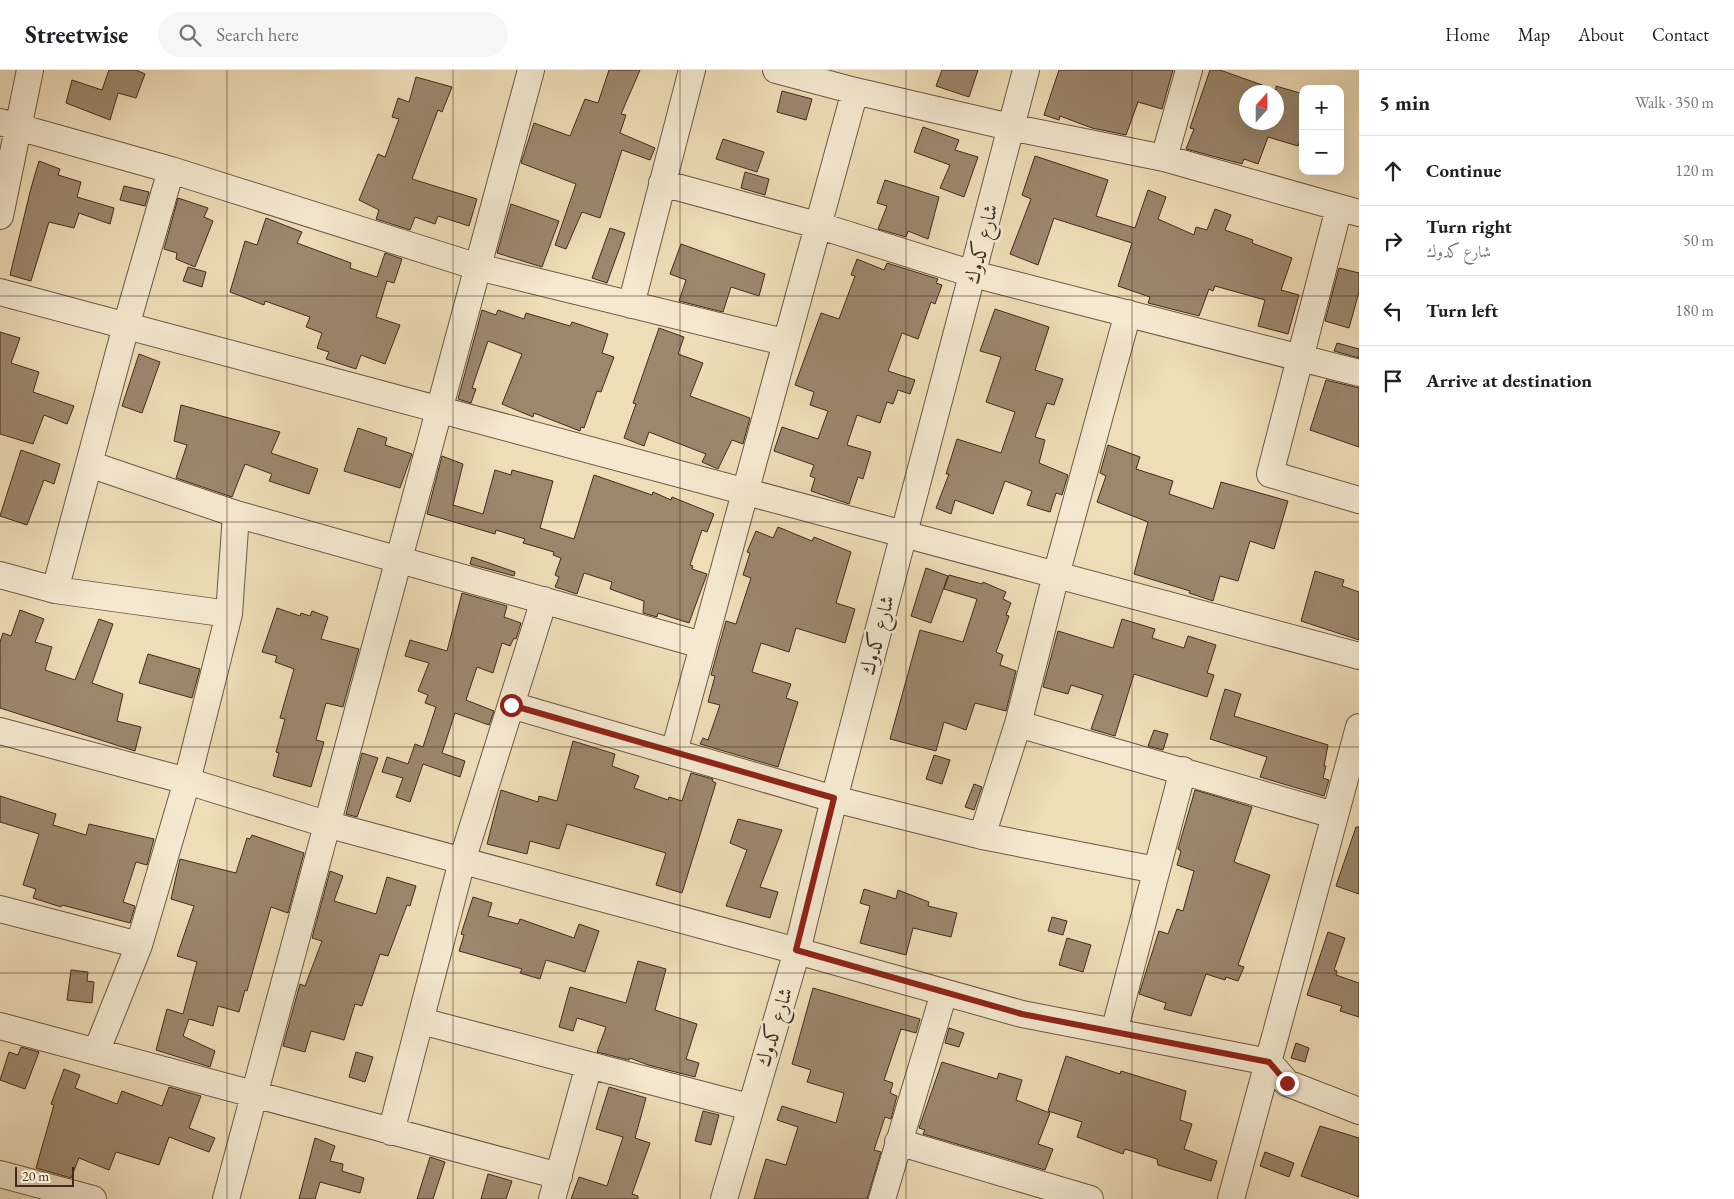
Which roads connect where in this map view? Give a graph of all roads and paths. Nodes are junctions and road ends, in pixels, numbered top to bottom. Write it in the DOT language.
graph roads {
  1 [pos="30,70"];
  2 [pos="530,70"];
  3 [pos="692,70"];
  4 [pos="776,70"];
  5 [pos="1026,70"];
  6 [pos="1189,70"];
  7 [pos="855,91"];
  8 [pos="10,124"];
  9 [pos="1010,127"];
  10 [pos="1164,158"];
  11 [pos="171,170"];
  12 [pos="662,183"];
  13 [pos="1349,210"];
  14 [pos="0,216"];
  15 [pos="816,225"];
  16 [pos="478,267"];
  17 [pos="973,274"];
  18 [pos="0,292"];
  19 [pos="631,305"];
  20 [pos="1128,313"];
  21 [pos="126,326"];
  22 [pos="784,342"];
  23 [pos="1300,358"];
  24 [pos="1359,373"];
  25 [pos="439,409"];
  26 [pos="89,464"];
  27 [pos="744,491"];
  28 [pos="1359,500"];
  29 [pos="236,514"];
  30 [pos="904,534"];
  31 [pos="398,560"];
  32 [pos="0,575"];
  33 [pos="1056,575"];
  34 [pos="55,590"];
  35 [pos="544,600"];
  36 [pos="229,614"];
  37 [pos="702,644"];
  38 [pos="1359,656"];
  39 [pos="511,705"];
  40 [pos="1018,724"];
  41 [pos="1359,727"];
  42 [pos="0,730"];
  43 [pos="674,752"];
  44 [pos="1183,770"];
  45 [pos="187,781"];
  46 [pos="834,798"];
  47 [pos="1334,815"];
  48 [pos="326,824"];
  49 [pos="982,836"];
  50 [pos="462,861"];
  51 [pos="1156,870"];
  52 [pos="0,909"];
  53 [pos="139,945"];
  54 [pos="796,950"];
  55 [pos="944,993"];
  56 [pos="421,1021"];
  57 [pos="0,1026"];
  58 [pos="1114,1032"];
  59 [pos="97,1050"];
  60 [pos="1269,1062"];
  61 [pos="589,1065"];
  62 [pos="254,1095"];
  63 [pos="749,1107"];
  64 [pos="1359,1110"];
  65 [pos="391,1132"];
  66 [pos="898,1142"];
  67 [pos="0,1174"];
  68 [pos="555,1187"];
  69 [pos="80,1197"];
  70 [pos="226,1199"];
  71 [pos="724,1199"];
  72 [pos="882,1199"];
  73 [pos="1090,1199"];
  74 [pos="1231,1199"];
  1 -- 8 [label="street"];
  2 -- 16 [label="street"];
  3 -- 12 [label="street"];
  4 -- 7 [label="street"];
  5 -- 9 [label="street, شارع كدوك"];
  6 -- 10 [label="street"];
  7 -- 9 [label="street"];
  7 -- 15 [label="street"];
  8 -- 11 [label="street"];
  8 -- 14 [label="street"];
  9 -- 10 [label="street"];
  9 -- 17 [label="street, شارع كدوك"];
  10 -- 13 [label="street"];
  11 -- 16 [label="street"];
  11 -- 21 [label="street"];
  12 -- 15 [label="street"];
  12 -- 19 [label="street"];
  13 -- 23 [label="street"];
  15 -- 17 [label="street"];
  15 -- 22 [label="street"];
  16 -- 19 [label="street"];
  16 -- 25 [label="street"];
  17 -- 20 [label="street"];
  17 -- 30 [label="street, شارع كدوك"];
  18 -- 21 [label="street"];
  19 -- 22 [label="street"];
  20 -- 23 [label="street"];
  20 -- 33 [label="street"];
  21 -- 25 [label="street"];
  21 -- 26 [label="street"];
  22 -- 27 [label="street"];
  23 -- 24 [label="street"];
  23 -- 28 [label="street"];
  25 -- 27 [label="street"];
  25 -- 31 [label="street"];
  26 -- 29 [label="street"];
  26 -- 34 [label="street"];
  27 -- 30 [label="street"];
  27 -- 37 [label="street"];
  29 -- 31 [label="street"];
  29 -- 36 [label="street"];
  30 -- 33 [label="street"];
  30 -- 46 [label="street, شارع كدوك"];
  31 -- 35 [label="street"];
  31 -- 48 [label="street"];
  32 -- 34 [label="street"];
  33 -- 38 [label="street"];
  33 -- 40 [label="street"];
  34 -- 36 [label="street"];
  35 -- 37 [label="street"];
  35 -- 39 [label="street"];
  36 -- 45 [label="street"];
  37 -- 43 [label="street"];
  39 -- 43 [label="street"];
  39 -- 50 [label="street"];
  40 -- 44 [label="street"];
  40 -- 49 [label="street"];
  41 -- 47 [label="street"];
  42 -- 45 [label="street"];
  43 -- 46 [label="street"];
  44 -- 47 [label="street"];
  44 -- 51 [label="street"];
  45 -- 48 [label="street"];
  45 -- 53 [label="street"];
  46 -- 49 [label="street"];
  46 -- 54 [label="street, شارع كدوك"];
  47 -- 60 [label="street"];
  48 -- 50 [label="street"];
  48 -- 62 [label="street"];
  49 -- 51 [label="street"];
  50 -- 54 [label="street"];
  50 -- 56 [label="street"];
  51 -- 58 [label="street"];
  52 -- 53 [label="street"];
  53 -- 59 [label="street"];
  54 -- 55 [label="street"];
  54 -- 63 [label="street, شارع كدوك"];
  55 -- 58 [label="street"];
  55 -- 66 [label="street"];
  56 -- 61 [label="street"];
  56 -- 65 [label="street"];
  57 -- 59 [label="street"];
  58 -- 60 [label="street"];
  59 -- 62 [label="street"];
  60 -- 64 [label="street"];
  60 -- 74 [label="street"];
  61 -- 63 [label="street"];
  61 -- 68 [label="street"];
  62 -- 65 [label="street"];
  62 -- 70 [label="street"];
  63 -- 71 [label="street, شارع كدوك"];
  65 -- 68 [label="street"];
  66 -- 72 [label="street"];
  66 -- 73 [label="street"];
  67 -- 69 [label="street"];
}
